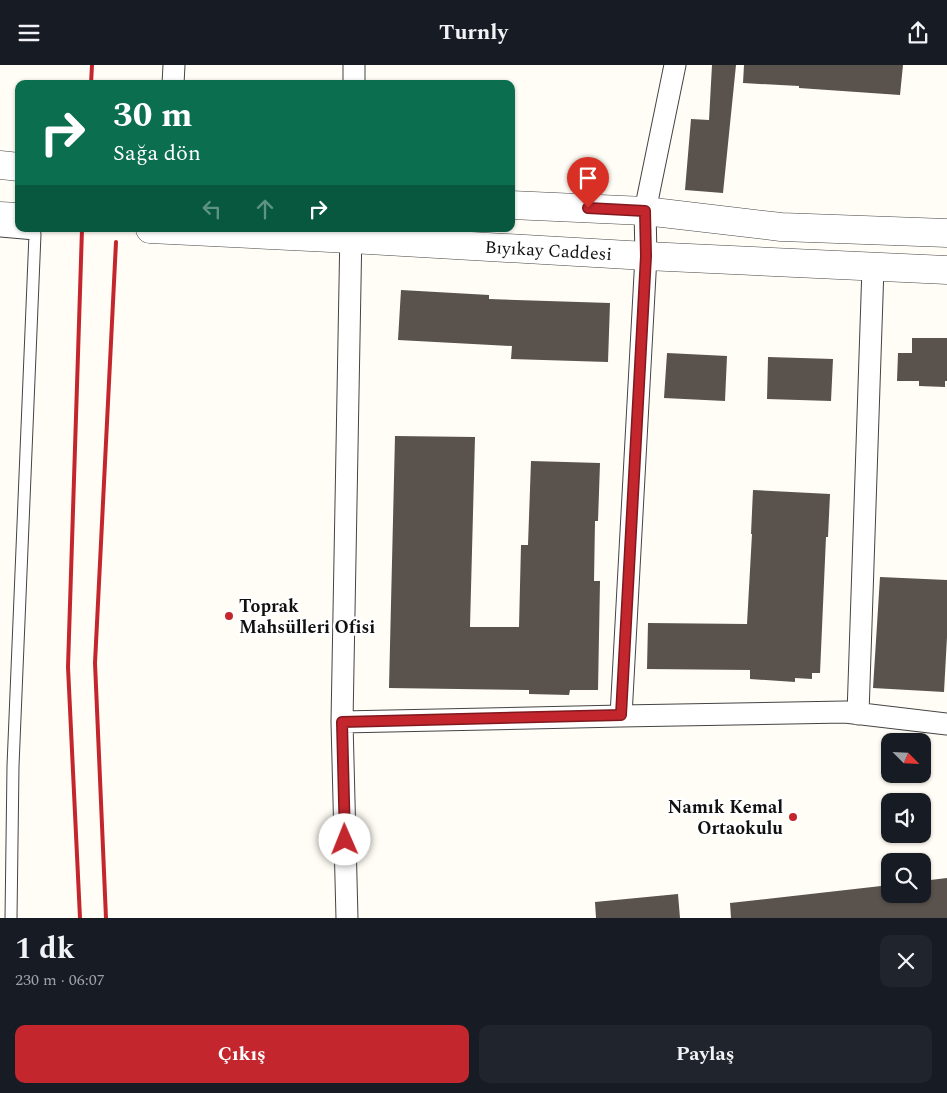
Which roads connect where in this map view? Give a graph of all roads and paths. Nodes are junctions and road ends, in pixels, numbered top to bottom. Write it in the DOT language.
graph roads {
  1 [pos="174,65"];
  2 [pos="354,65"];
  3 [pos="675,65"];
  4 [pos="173,80"];
  5 [pos="354,80"];
  6 [pos="0,165"];
  7 [pos="15,167"];
  8 [pos="515,205"];
  9 [pos="645,211"];
  10 [pos="0,216"];
  11 [pos="15,217"];
  12 [pos="0,231"];
  13 [pos="274,232"];
  14 [pos="947,233"];
  15 [pos="351,234"];
  16 [pos="646,256"];
  17 [pos="873,267"];
  18 [pos="947,271"];
  19 [pos="858,714"];
  20 [pos="621,715"];
  21 [pos="342,722"];
  22 [pos="947,724"];
  23 [pos="11,918"];
  24 [pos="347,918"];
  1 -- 4 [label="street"];
  2 -- 5 [label="street"];
  3 -- 9 [label="street"];
  6 -- 7 [label="street"];
  8 -- 9 [label="street"];
  9 -- 14 [label="street"];
  9 -- 16 [label="street"];
  10 -- 11 [label="street"];
  12 -- 23 [label="lane"];
  13 -- 15 [label="street, Bıyıkay Caddesi"];
  15 -- 16 [label="street, Bıyıkay Caddesi"];
  15 -- 21 [label="street"];
  16 -- 17 [label="street, Bıyıkay Caddesi"];
  16 -- 20 [label="street"];
  17 -- 18 [label="street, Bıyıkay Caddesi"];
  17 -- 19 [label="street"];
  19 -- 20 [label="street"];
  19 -- 22 [label="street"];
  20 -- 21 [label="street"];
  21 -- 24 [label="street"];
}
